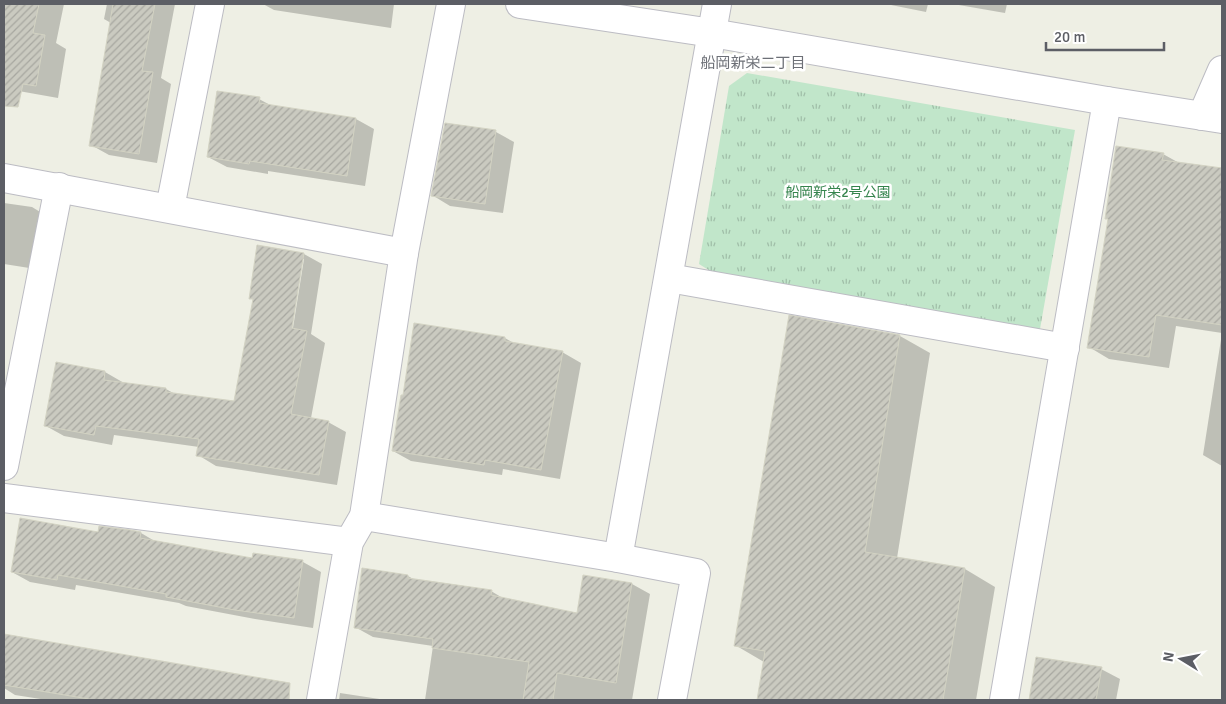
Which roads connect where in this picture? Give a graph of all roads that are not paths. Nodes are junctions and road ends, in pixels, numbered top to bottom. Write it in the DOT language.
graph roads {
  1 [pos="210,4"];
  2 [pos="451,4"];
  3 [pos="520,4"];
  4 [pos="717,4"];
  5 [pos="712,33"];
  6 [pos="1222,70"];
  7 [pos="1107,102"];
  8 [pos="1212,117"];
  9 [pos="4,178"];
  10 [pos="59,186"];
  11 [pos="170,208"];
  12 [pos="404,253"];
  13 [pos="669,278"];
  14 [pos="1065,348"];
  15 [pos="4,466"];
  16 [pos="4,498"];
  17 [pos="364,516"];
  18 [pos="349,542"];
  19 [pos="618,558"];
  20 [pos="321,700"];
  21 [pos="672,700"];
  22 [pos="1004,700"];
  1 -- 11 [label="street"];
  2 -- 12 [label="street"];
  3 -- 5 [label="street"];
  4 -- 5 [label="street"];
  5 -- 7 [label="street"];
  5 -- 13 [label="street"];
  6 -- 8 [label="street"];
  7 -- 8 [label="street"];
  7 -- 14 [label="street"];
  9 -- 10 [label="street"];
  10 -- 11 [label="street"];
  10 -- 15 [label="street"];
  11 -- 12 [label="street"];
  12 -- 17 [label="street"];
  13 -- 14 [label="street"];
  13 -- 19 [label="street"];
  14 -- 22 [label="street"];
  16 -- 18 [label="street"];
  17 -- 18 [label="street"];
  17 -- 19 [label="street"];
  18 -- 20 [label="street"];
  19 -- 21 [label="street"];
}
